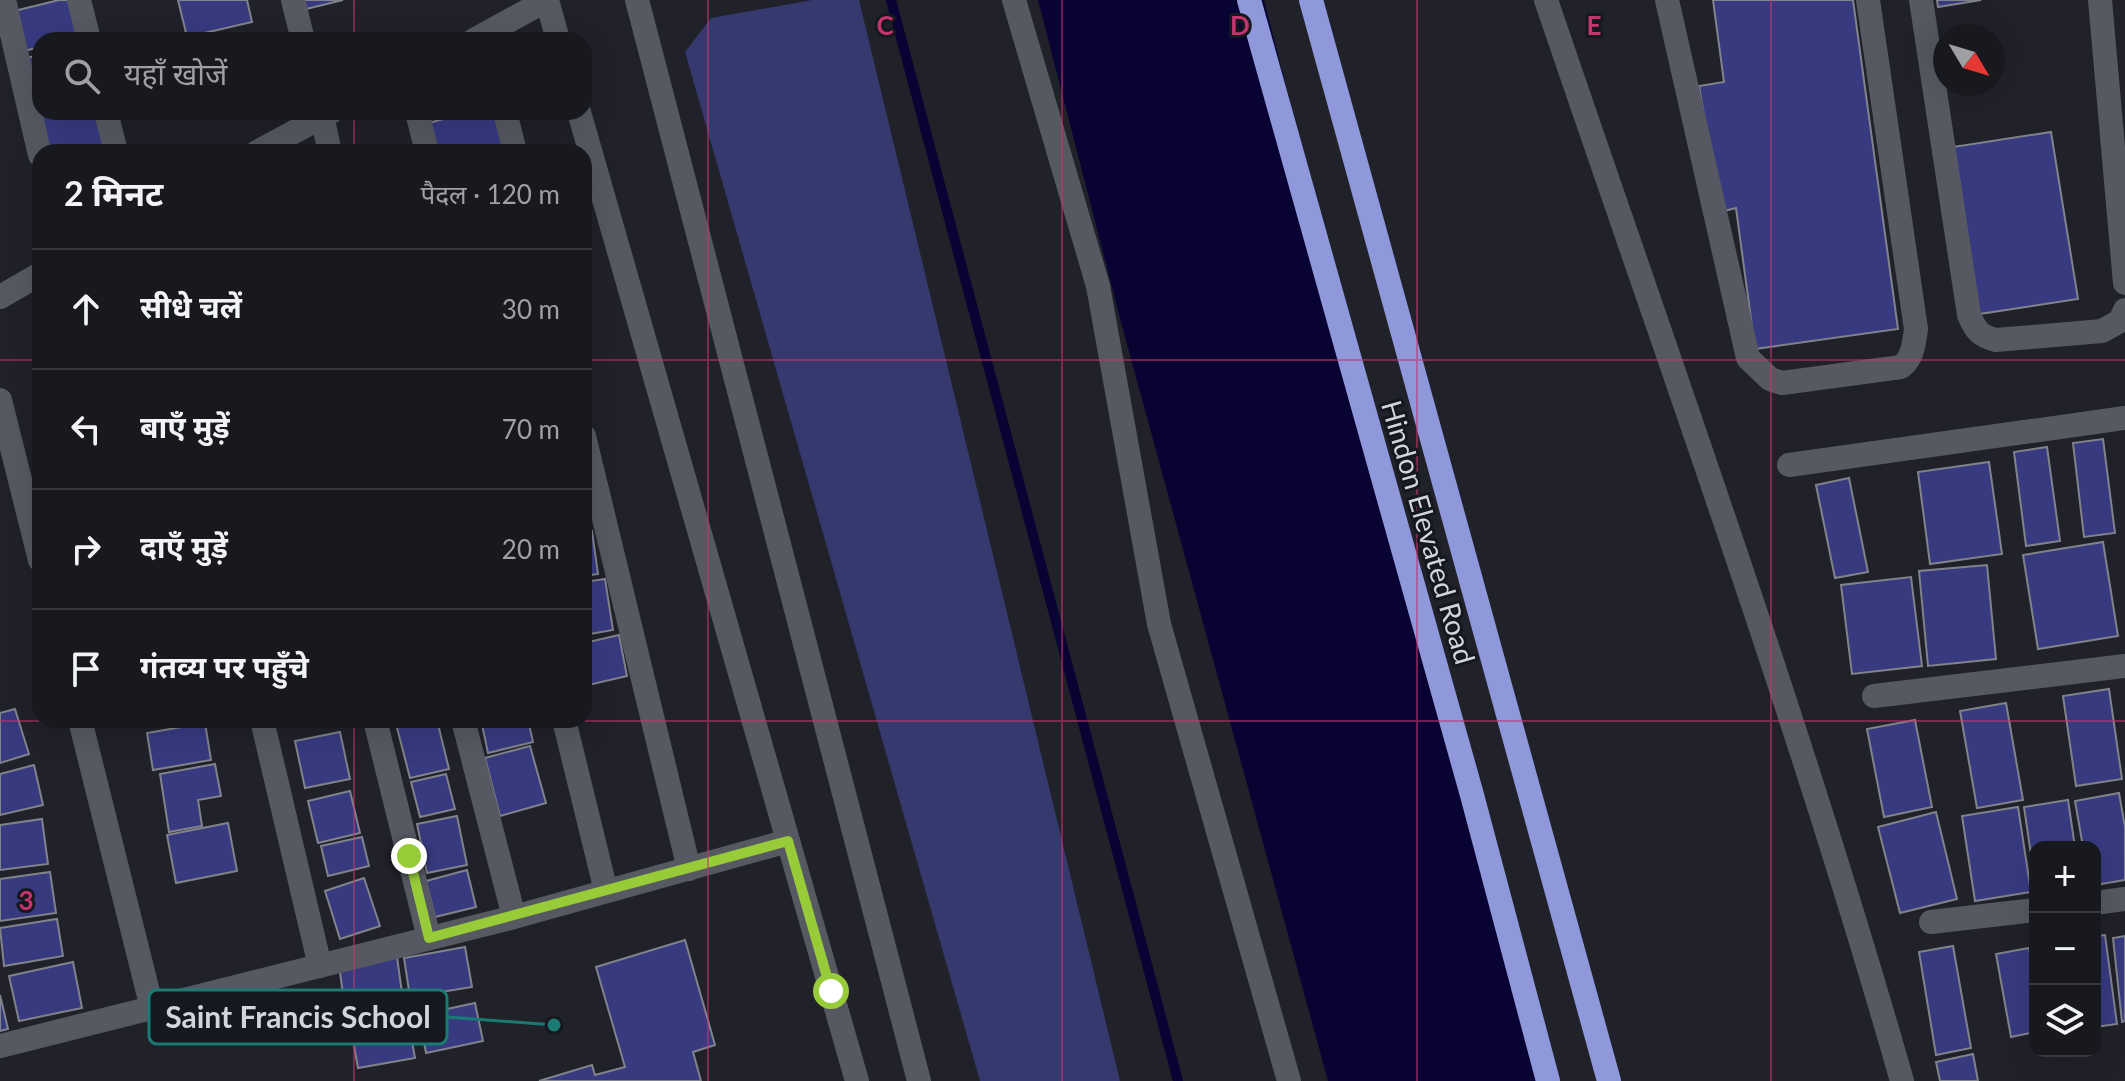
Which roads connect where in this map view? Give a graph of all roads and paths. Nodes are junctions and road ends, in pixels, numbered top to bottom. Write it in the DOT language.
graph roads {
  1 [pos="4,0"];
  2 [pos="79,0"];
  3 [pos="293,0"];
  4 [pos="547,0"];
  5 [pos="637,0"];
  6 [pos="1014,0"];
  7 [pos="1249,0"];
  8 [pos="1311,0"];
  9 [pos="1546,0"];
  10 [pos="1667,0"];
  11 [pos="1868,0"];
  12 [pos="1921,0"];
  13 [pos="2100,0"];
  14 [pos="87,32"];
  15 [pos="301,32"];
  16 [pos="492,32"];
  17 [pos="556,32"];
  18 [pos="108,120"];
  19 [pos="313,120"];
  20 [pos="326,120"];
  21 [pos="419,120"];
  22 [pos="507,120"];
  23 [pos="581,120"];
  24 [pos="37,144"];
  25 [pos="114,144"];
  26 [pos="271,144"];
  27 [pos="329,144"];
  28 [pos="425,144"];
  29 [pos="513,144"];
  30 [pos="588,144"];
  31 [pos="592,157"];
  32 [pos="32,279"];
  33 [pos="2125,283"];
  34 [pos="0,297"];
  35 [pos="2125,310"];
  36 [pos="0,400"];
  37 [pos="2125,418"];
  38 [pos="1789,465"];
  39 [pos="592,469"];
  40 [pos="32,528"];
  41 [pos="2125,666"];
  42 [pos="1874,696"];
  43 [pos="82,728"];
  44 [pos="264,728"];
  45 [pos="377,728"];
  46 [pos="465,728"];
  47 [pos="566,728"];
  48 [pos="788,841"];
  49 [pos="689,869"];
  50 [pos="606,891"];
  51 [pos="2125,899"];
  52 [pos="2101,902"];
  53 [pos="2029,911"];
  54 [pos="514,917"];
  55 [pos="1931,922"];
  56 [pos="429,938"];
  57 [pos="320,966"];
  58 [pos="152,1008"];
  59 [pos="0,1046"];
  60 [pos="857,1081"];
  61 [pos="919,1081"];
  62 [pos="1289,1081"];
  63 [pos="1548,1081"];
  64 [pos="1609,1081"];
  65 [pos="1902,1081"];
  1 -- 24 [label="street"];
  2 -- 14 [label="street"];
  3 -- 15 [label="street"];
  4 -- 16 [label="street"];
  4 -- 17 [label="street"];
  5 -- 61 [label="street"];
  6 -- 62 [label="street"];
  7 -- 63 [label="highway, Hindon Elevated Road"];
  8 -- 64 [label="highway, Hindon Elevated Road"];
  9 -- 65 [label="street"];
  10 -- 11 [label="street"];
  12 -- 35 [label="street"];
  13 -- 33 [label="street"];
  18 -- 25 [label="street"];
  19 -- 26 [label="street"];
  20 -- 27 [label="street"];
  21 -- 28 [label="street"];
  22 -- 29 [label="street"];
  23 -- 30 [label="street"];
  31 -- 48 [label="street"];
  32 -- 34 [label="street"];
  36 -- 40 [label="street"];
  37 -- 38 [label="street"];
  39 -- 49 [label="street"];
  41 -- 42 [label="street"];
  43 -- 58 [label="street"];
  44 -- 57 [label="street"];
  45 -- 56 [label="street"];
  46 -- 54 [label="street"];
  47 -- 50 [label="street"];
  48 -- 49 [label="street"];
  48 -- 60 [label="street"];
  49 -- 50 [label="street"];
  50 -- 54 [label="street"];
  51 -- 52 [label="street"];
  53 -- 55 [label="street"];
  54 -- 56 [label="street"];
  56 -- 57 [label="street"];
  57 -- 58 [label="street"];
  58 -- 59 [label="street"];
}
